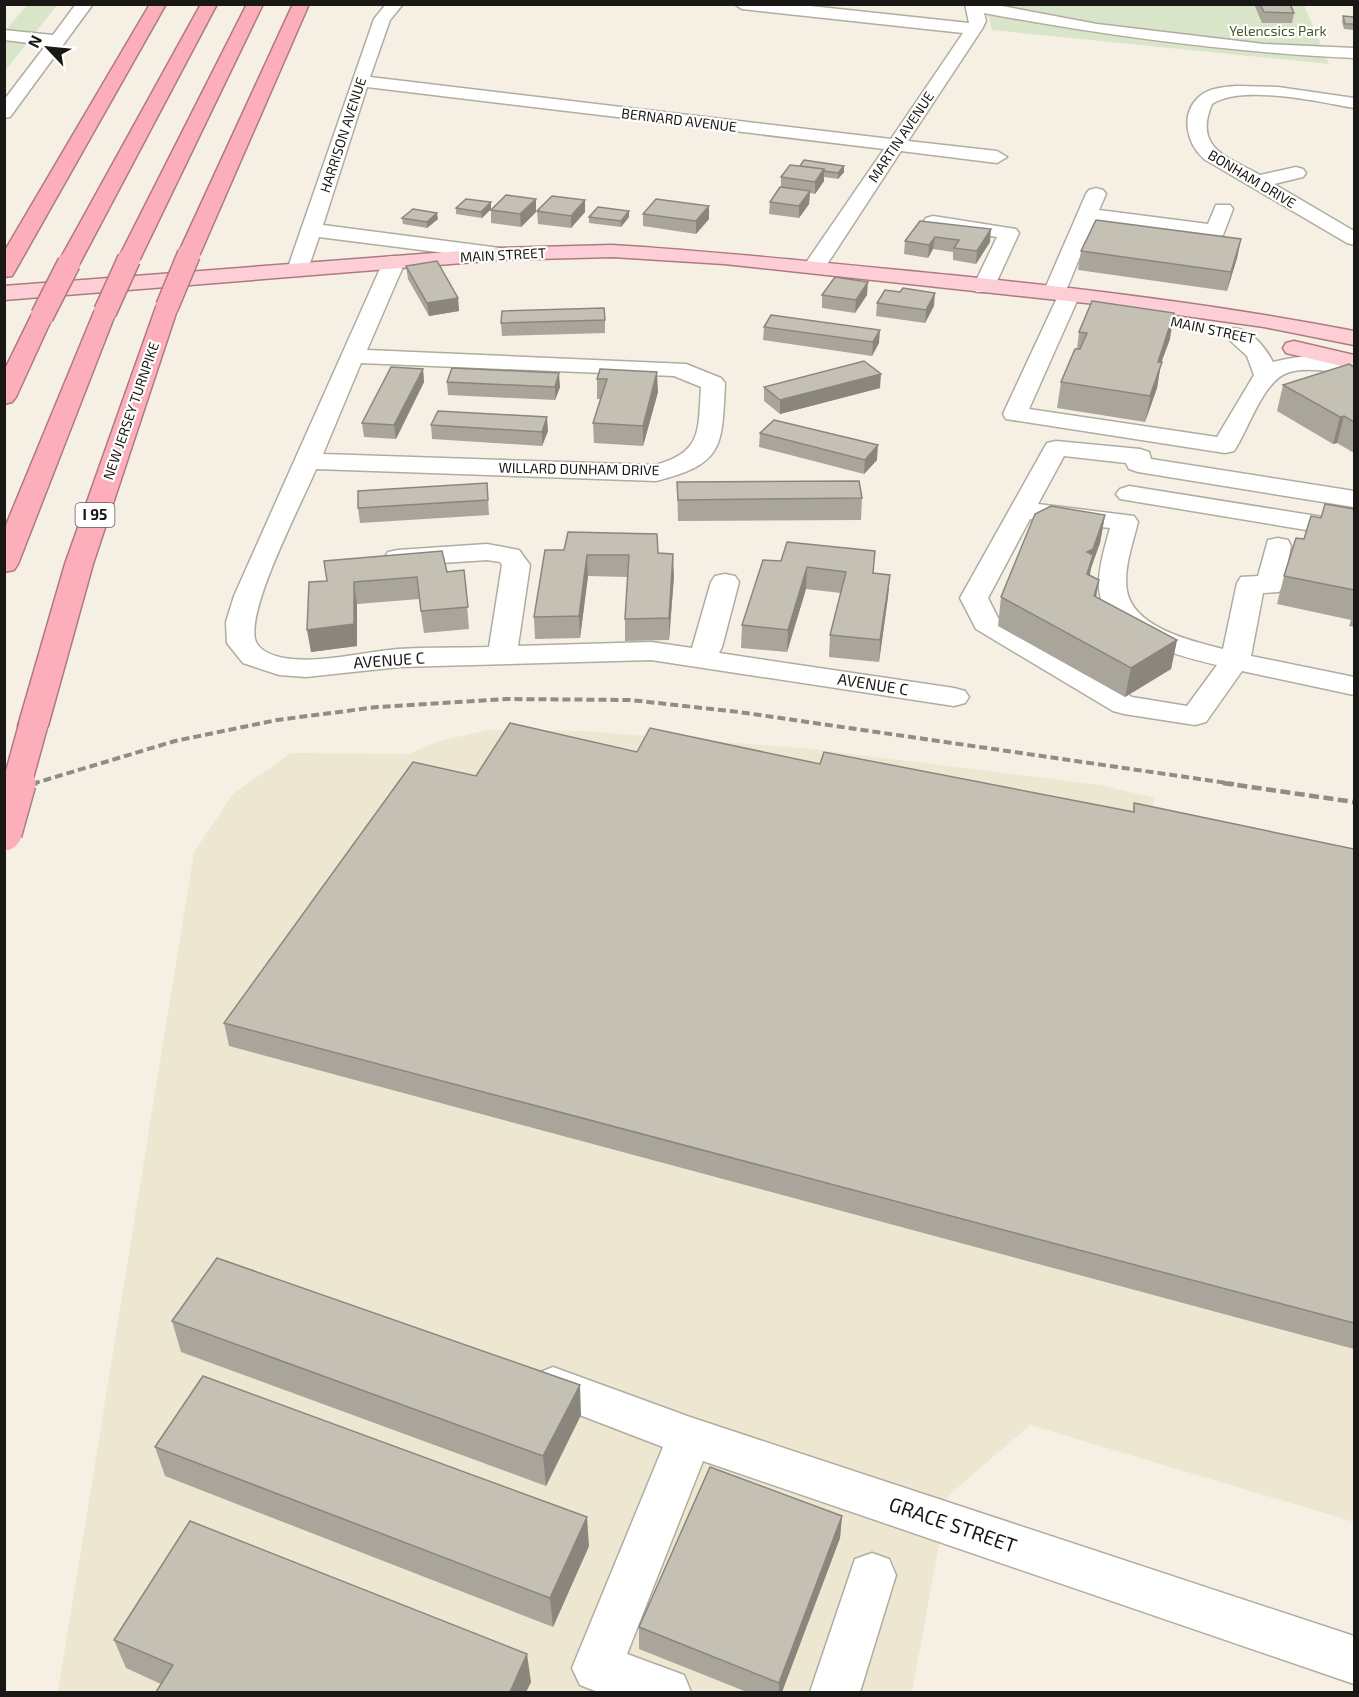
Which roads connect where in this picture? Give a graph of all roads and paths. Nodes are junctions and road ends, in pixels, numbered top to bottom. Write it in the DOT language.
graph roads {
  1 [pos="85,4"];
  2 [pos="158,4"];
  3 [pos="209,4"];
  4 [pos="255,4"];
  5 [pos="301,4"];
  6 [pos="395,4"];
  7 [pos="742,4"];
  8 [pos="973,5"];
  9 [pos="974,29"];
  10 [pos="4,34"];
  11 [pos="58,41"];
  12 [pos="1354,53"];
  13 [pos="360,81"];
  14 [pos="1354,103"];
  15 [pos="4,113"];
  16 [pos="894,146"];
  17 [pos="998,158"];
  18 [pos="1296,173"];
  19 [pos="1257,182"];
  20 [pos="1096,194"];
  21 [pos="1222,209"];
  22 [pos="1087,215"];
  23 [pos="933,222"];
  24 [pos="313,230"];
  25 [pos="1354,239"];
  26 [pos="500,254"];
  27 [pos="394,262"];
  28 [pos="814,267"];
  29 [pos="5,270"];
  30 [pos="298,270"];
  31 [pos="992,287"];
  32 [pos="4,293"];
  33 [pos="1059,297"];
  34 [pos="1264,320"];
  35 [pos="1354,328"];
  36 [pos="1234,334"];
  37 [pos="1354,338"];
  38 [pos="354,356"];
  39 [pos="1349,365"];
  40 [pos="1266,376"];
  41 [pos="4,397"];
  42 [pos="305,462"];
  43 [pos="1130,494"];
  44 [pos="1354,499"];
  45 [pos="1022,510"];
  46 [pos="1354,530"];
  47 [pos="1278,546"];
  48 [pos="372,560"];
  49 [pos="4,564"];
  50 [pos="725,582"];
  51 [pos="502,655"];
  52 [pos="699,658"];
  53 [pos="1235,662"];
  54 [pos="1354,686"];
  55 [pos="954,697"];
  56 [pos="4,833"];
  57 [pos="554,1386"];
  58 [pos="690,1437"];
  59 [pos="872,1575"];
  60 [pos="1354,1660"];
  61 [pos="666,1692"];
  62 [pos="835,1692"];
  1 -- 11 [label="street"];
  2 -- 29 [label="highway"];
  3 -- 41 [label="highway, bridge"];
  4 -- 49 [label="highway, bridge"];
  5 -- 56 [label="highway, NEW JERSEY TURNPIKE / I 95, bridge"];
  6 -- 13 [label="street, HARRISON AVENUE"];
  7 -- 9 [label="street"];
  8 -- 9 [label="street"];
  8 -- 12 [label="street"];
  9 -- 16 [label="street, MARTIN AVENUE"];
  10 -- 11 [label="street"];
  11 -- 15 [label="street"];
  13 -- 16 [label="street, BERNARD AVENUE"];
  13 -- 24 [label="street, HARRISON AVENUE"];
  14 -- 19 [label="street, BONHAM DRIVE"];
  16 -- 17 [label="street, BERNARD AVENUE"];
  16 -- 28 [label="street, MARTIN AVENUE"];
  18 -- 19 [label="street"];
  19 -- 25 [label="street, BONHAM DRIVE"];
  20 -- 22 [label="street"];
  21 -- 22 [label="street"];
  22 -- 33 [label="street"];
  23 -- 31 [label="street"];
  24 -- 26 [label="street"];
  24 -- 30 [label="street, HARRISON AVENUE"];
  26 -- 27 [label="main road, MAIN STREET"];
  26 -- 28 [label="main road, MAIN STREET"];
  27 -- 30 [label="main road, MAIN STREET"];
  27 -- 38 [label="street, AVENUE C"];
  28 -- 31 [label="main road, MAIN STREET"];
  30 -- 32 [label="main road, MAIN STREET"];
  31 -- 33 [label="main road, MAIN STREET"];
  33 -- 34 [label="main road, MAIN STREET"];
  33 -- 36 [label="main road, MAIN STREET"];
  33 -- 40 [label="street"];
  34 -- 35 [label="main road"];
  34 -- 37 [label="main road, MAIN STREET"];
  36 -- 39 [label="main road, MAIN STREET"];
  36 -- 40 [label="street"];
  38 -- 42 [label="street, AVENUE C"];
  38 -- 42 [label="street, WILLARD DUNHAM DRIVE"];
  39 -- 40 [label="street"];
  42 -- 51 [label="street, AVENUE C"];
  43 -- 46 [label="street"];
  44 -- 45 [label="street"];
  45 -- 53 [label="street"];
  45 -- 53 [label="street"];
  47 -- 53 [label="street"];
  48 -- 51 [label="street"];
  50 -- 52 [label="street"];
  51 -- 52 [label="street, AVENUE C"];
  52 -- 55 [label="street, AVENUE C"];
  53 -- 54 [label="street"];
  57 -- 58 [label="street, GRACE STREET"];
  58 -- 60 [label="street, GRACE STREET"];
  58 -- 61 [label="street"];
  59 -- 62 [label="street"];
}
